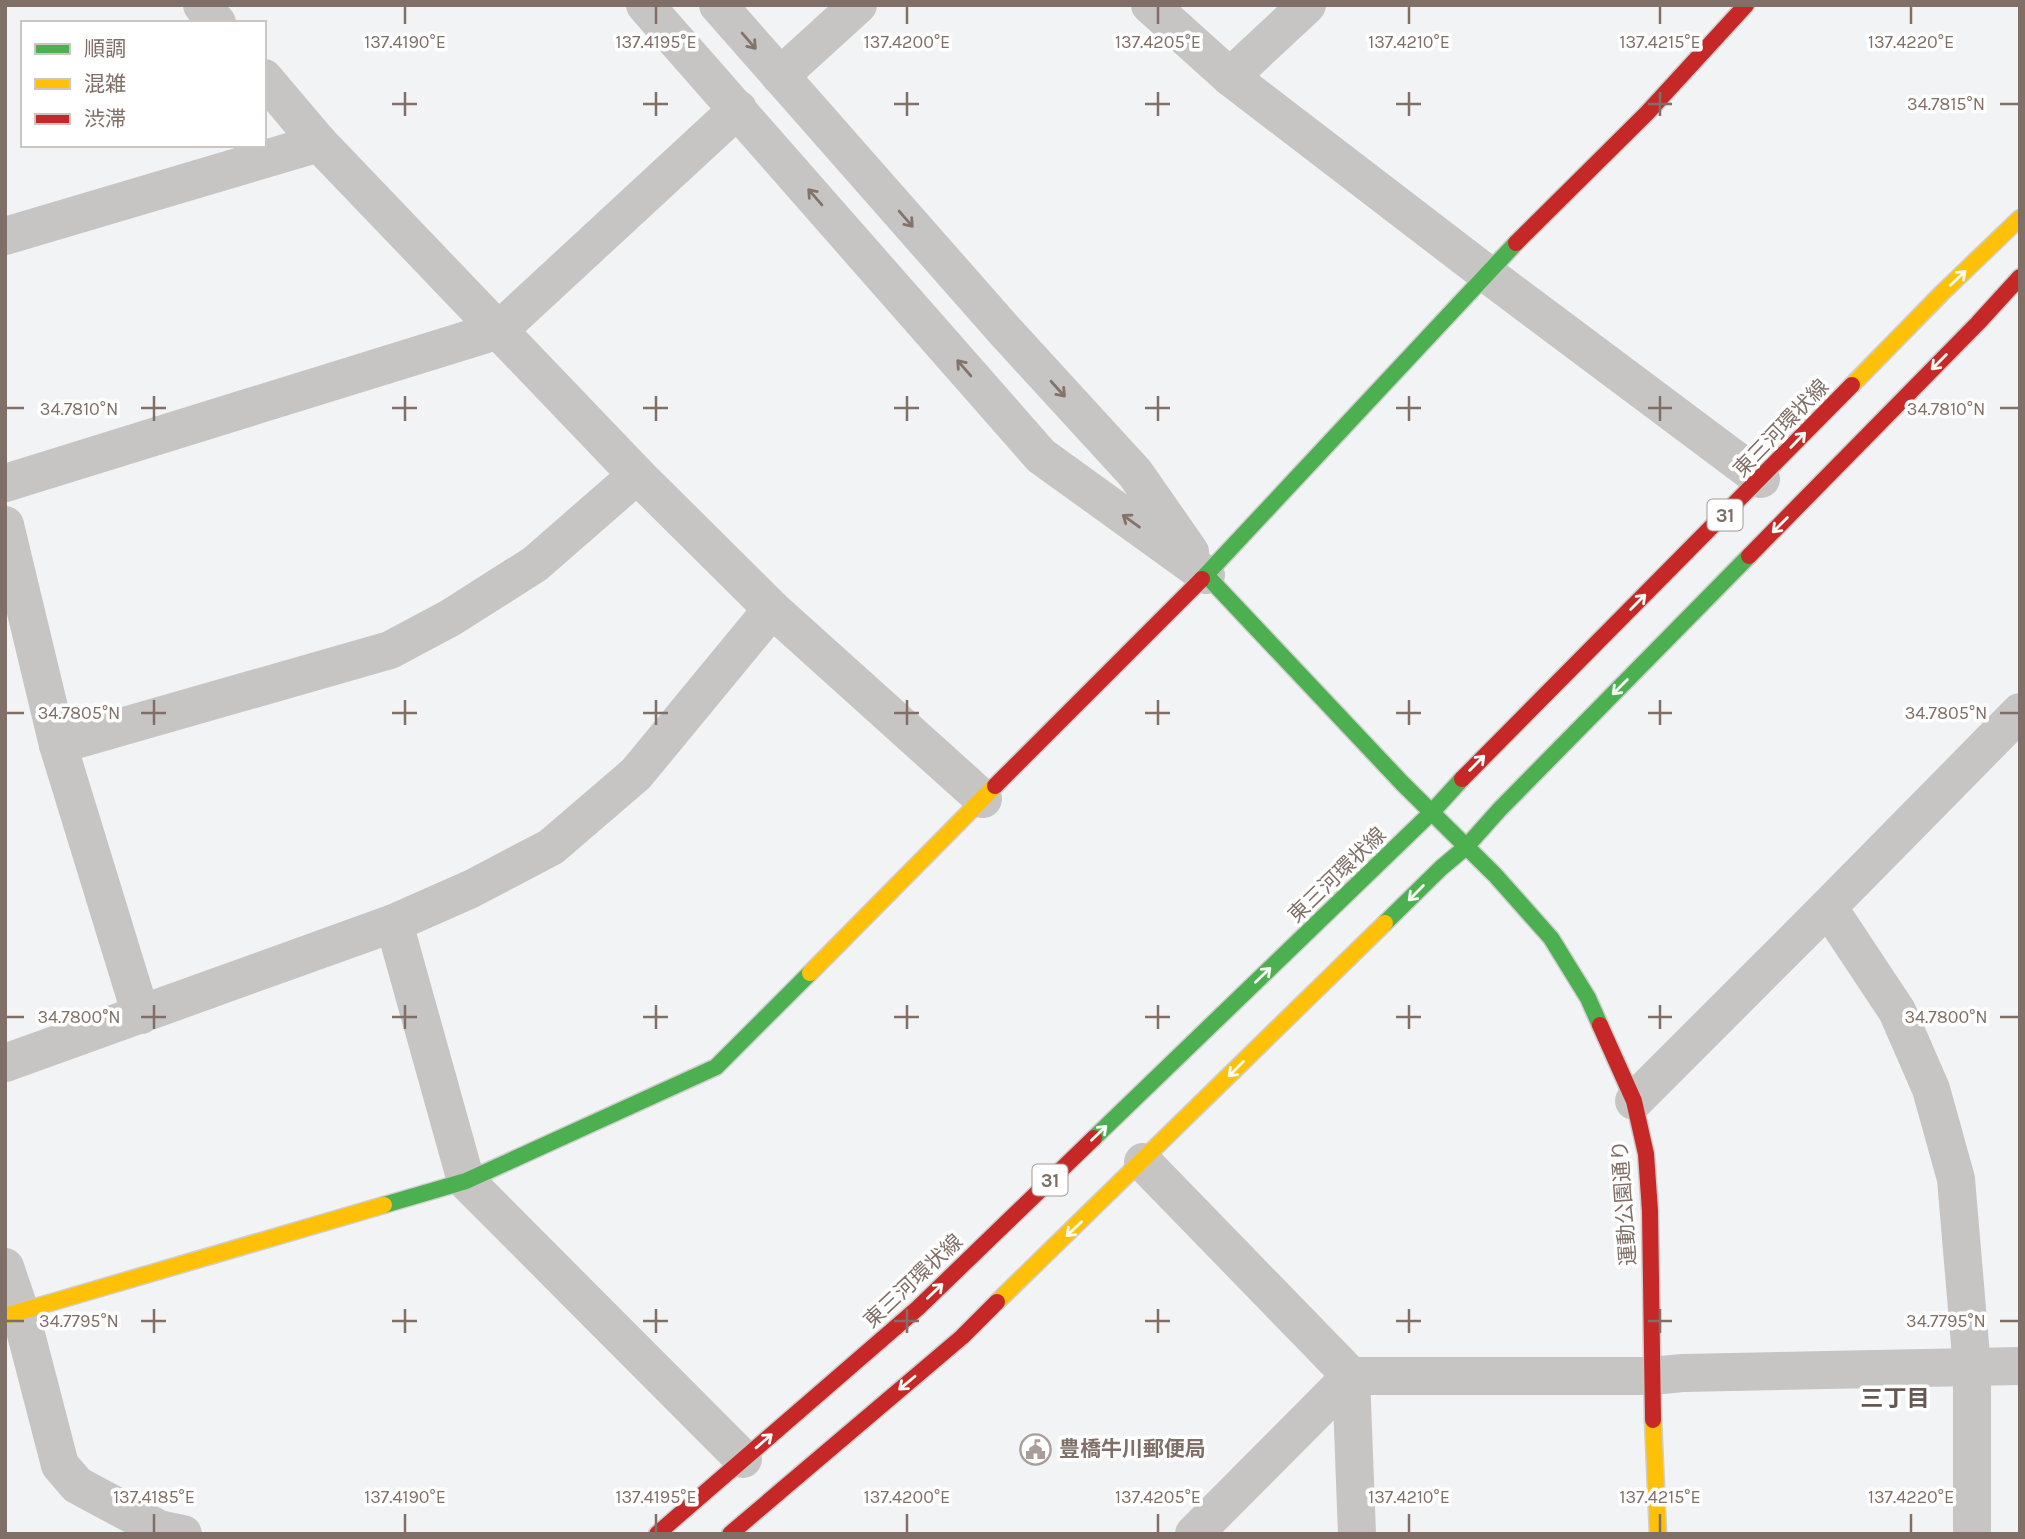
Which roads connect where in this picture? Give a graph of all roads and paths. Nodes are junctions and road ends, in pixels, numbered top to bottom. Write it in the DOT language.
graph roads {
  1 [pos="202,5"];
  2 [pos="645,5"];
  3 [pos="718,5"];
  4 [pos="858,5"];
  5 [pos="1150,5"];
  6 [pos="1307,5"];
  7 [pos="1746,5"];
  8 [pos="215,21"];
  9 [pos="780,76"];
  10 [pos="1230,77"];
  11 [pos="266,80"];
  12 [pos="738,109"];
  13 [pos="319,143"];
  14 [pos="2020,218"];
  15 [pos="5,236"];
  16 [pos="2008,264"];
  17 [pos="1487,274"];
  18 [pos="499,330"];
  19 [pos="637,475"];
  20 [pos="1761,479"];
  21 [pos="5,483"];
  22 [pos="5,525"];
  23 [pos="1206,575"];
  24 [pos="772,609"];
  25 [pos="2020,712"];
  26 [pos="58,745"];
  27 [pos="983,799"];
  28 [pos="1431,813"];
  29 [pos="1466,846"];
  30 [pos="1828,907"];
  31 [pos="394,923"];
  32 [pos="141,1015"];
  33 [pos="5,1063"];
  34 [pos="1634,1101"];
  35 [pos="1143,1162"];
  36 [pos="466,1181"];
  37 [pos="5,1267"];
  38 [pos="12,1314"];
  39 [pos="2020,1366"];
  40 [pos="1972,1368"];
  41 [pos="1351,1376"];
  42 [pos="1651,1376"];
  43 [pos="743,1459"];
  44 [pos="165,1532"];
  45 [pos="657,1534"];
  46 [pos="730,1534"];
  47 [pos="1194,1534"];
  48 [pos="1357,1534"];
  49 [pos="1658,1534"];
  50 [pos="1972,1534"];
  1 -- 8 [label="street"];
  2 -- 12 [label="street"];
  3 -- 9 [label="street, one-way"];
  4 -- 9 [label="street"];
  5 -- 10 [label="street"];
  6 -- 10 [label="street"];
  7 -- 17 [label="main road"];
  9 -- 23 [label="street, one-way"];
  10 -- 17 [label="street"];
  11 -- 13 [label="street"];
  12 -- 18 [label="street"];
  23 -- 12 [label="street, one-way"];
  13 -- 15 [label="street"];
  13 -- 18 [label="street"];
  14 -- 16 [label="main road, 東三河環状線 / 31"];
  20 -- 16 [label="main road, 東三河環状線 / 31, one-way"];
  16 -- 29 [label="main road, 東三河環状線 / 31, one-way"];
  17 -- 20 [label="street"];
  17 -- 23 [label="main road"];
  18 -- 19 [label="street"];
  18 -- 21 [label="street"];
  19 -- 24 [label="street"];
  19 -- 26 [label="street"];
  28 -- 20 [label="main road, 東三河環状線 / 31, one-way"];
  22 -- 26 [label="street"];
  23 -- 27 [label="main road"];
  23 -- 28 [label="main road, 運動公園通り"];
  24 -- 27 [label="street"];
  24 -- 31 [label="street"];
  25 -- 30 [label="street"];
  26 -- 32 [label="street"];
  27 -- 36 [label="main road"];
  28 -- 29 [label="main road, 運動公園通り"];
  43 -- 28 [label="main road, 東三河環状線 / 31, one-way"];
  29 -- 34 [label="main road, 運動公園通り"];
  29 -- 35 [label="main road, 東三河環状線 / 31, one-way"];
  30 -- 34 [label="street"];
  30 -- 40 [label="street"];
  31 -- 32 [label="street"];
  31 -- 36 [label="street"];
  32 -- 33 [label="street"];
  34 -- 42 [label="main road, 運動公園通り"];
  35 -- 41 [label="street"];
  35 -- 46 [label="main road, 東三河環状線 / 31, one-way"];
  36 -- 38 [label="main road"];
  36 -- 43 [label="street"];
  37 -- 38 [label="street"];
  38 -- 44 [label="street"];
  39 -- 40 [label="street"];
  40 -- 42 [label="street"];
  40 -- 50 [label="street"];
  41 -- 42 [label="street"];
  41 -- 47 [label="street"];
  41 -- 48 [label="street"];
  42 -- 49 [label="main road, 運動公園通り"];
  43 -- 45 [label="main road, 東三河環状線 / 31"];
}
